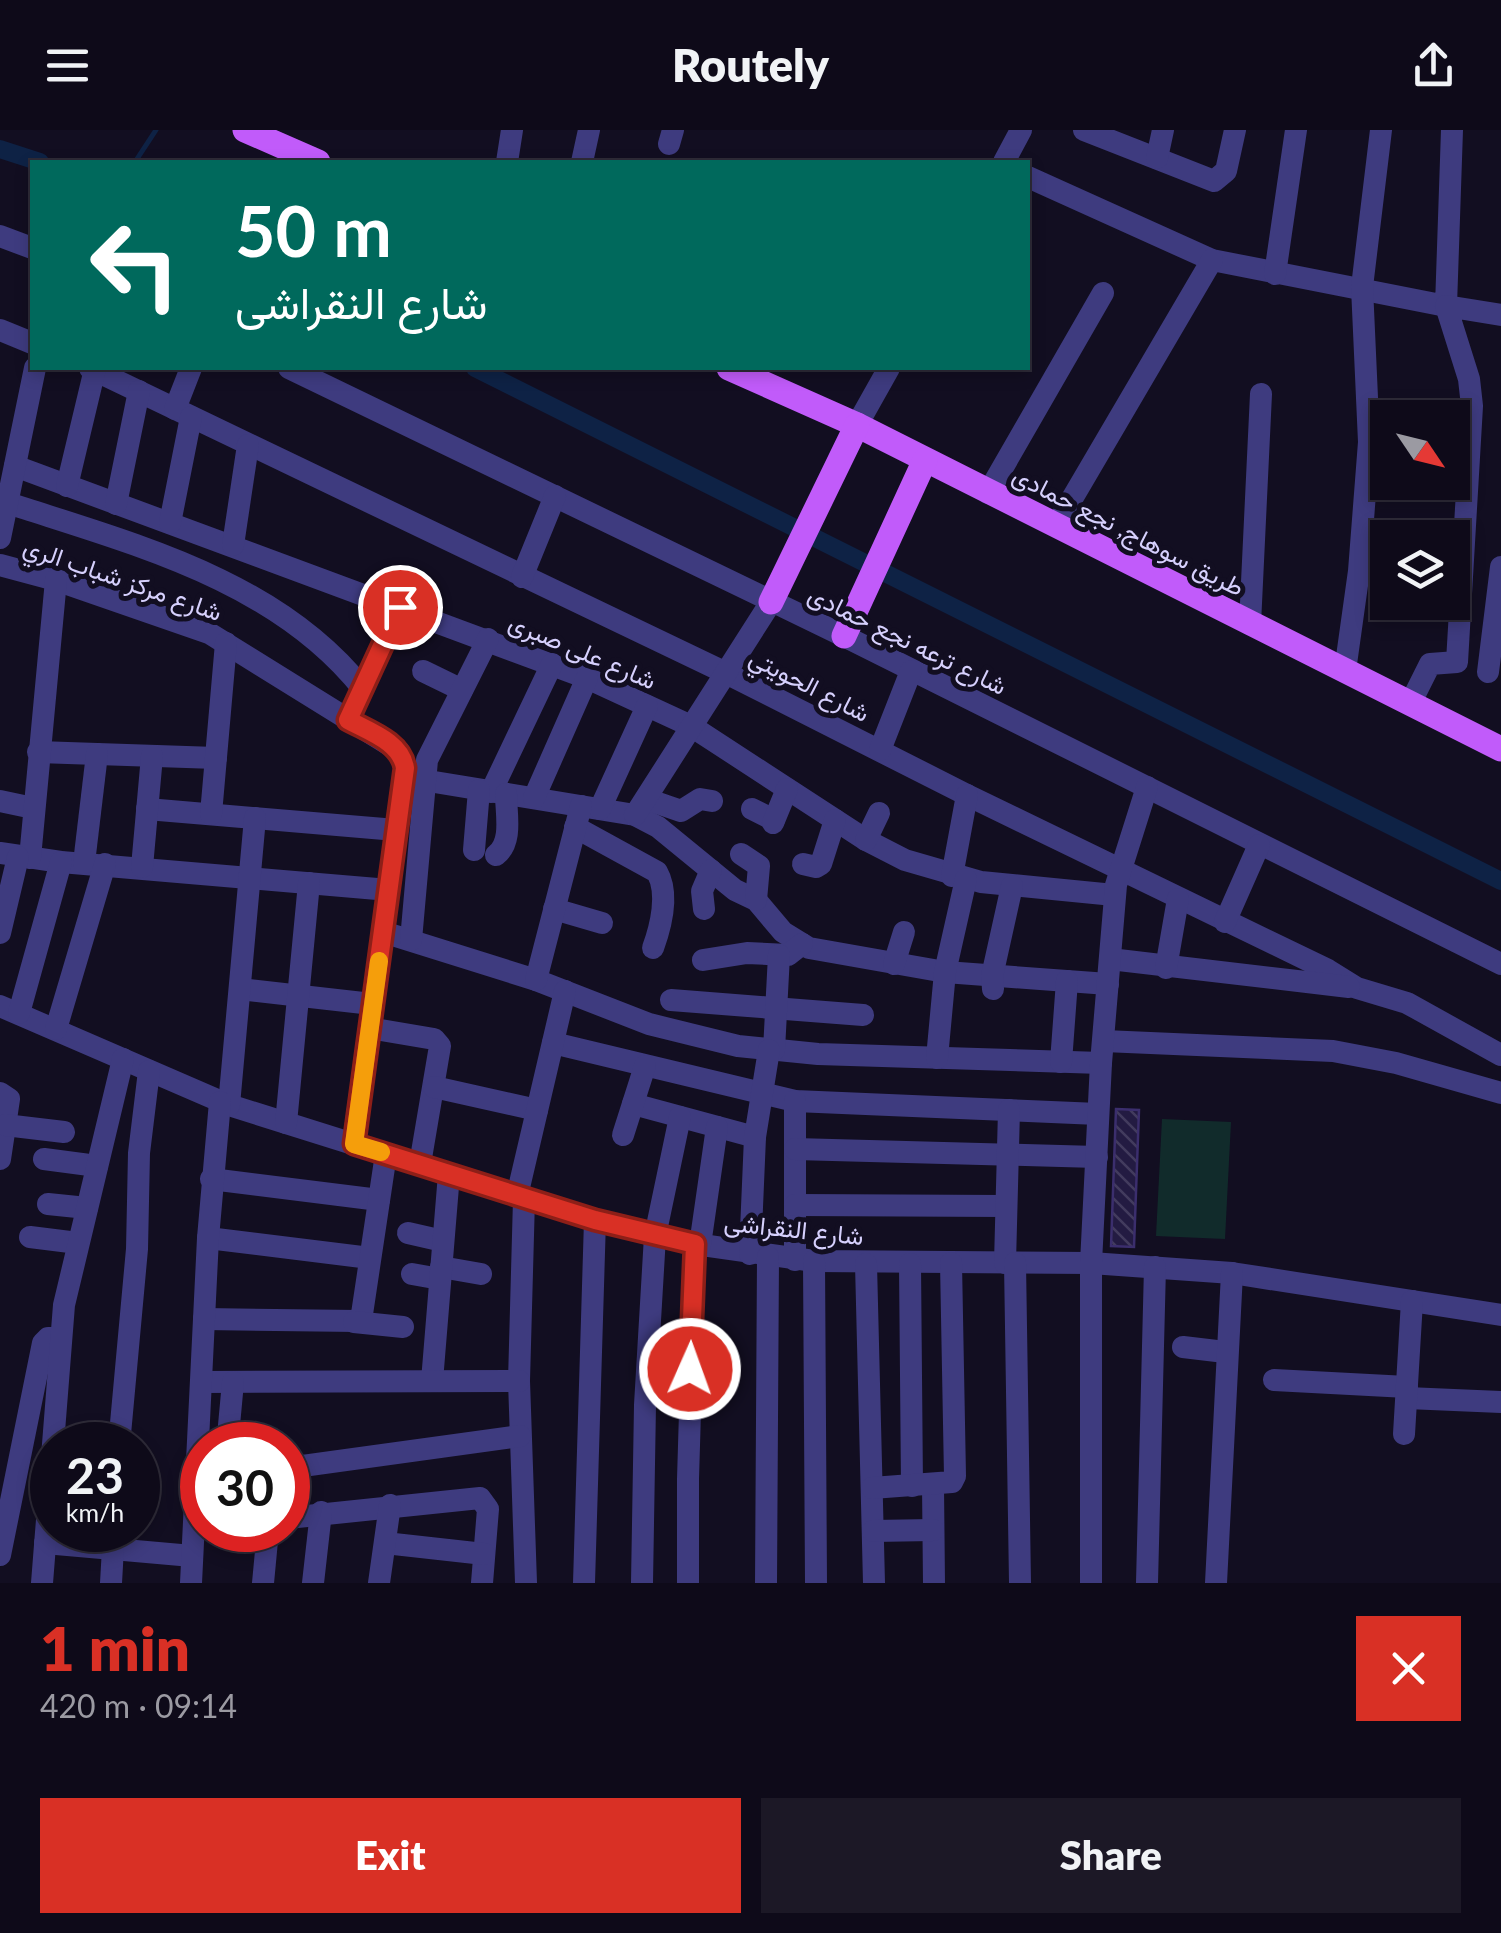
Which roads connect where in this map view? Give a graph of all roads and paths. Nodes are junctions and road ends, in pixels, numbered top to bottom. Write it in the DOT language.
graph roads {
  1 [pos="245,130"];
  2 [pos="512,130"];
  3 [pos="589,130"];
  4 [pos="1021,130"];
  5 [pos="1084,130"];
  6 [pos="1163,130"];
  7 [pos="1235,130"];
  8 [pos="1296,130"];
  9 [pos="1381,130"];
  10 [pos="1452,130"];
  11 [pos="1157,158"];
  12 [pos="313,160"];
  13 [pos="507,160"];
  14 [pos="582,160"];
  15 [pos="1005,160"];
  16 [pos="1030,177"];
  17 [pos="0,236"];
  18 [pos="30,247"];
  19 [pos="1212,260"];
  20 [pos="1275,274"];
  21 [pos="1362,287"];
  22 [pos="1103,293"];
  23 [pos="1446,306"];
  24 [pos="1501,315"];
  25 [pos="0,330"];
  26 [pos="30,343"];
  27 [pos="35,370"];
  28 [pos="92,370"];
  29 [pos="96,370"];
  30 [pos="190,370"];
  31 [pos="293,370"];
  32 [pos="733,370"];
  33 [pos="888,370"];
  34 [pos="139,391"];
  35 [pos="1261,394"];
  36 [pos="183,413"];
  37 [pos="857,425"];
  38 [pos="248,445"];
  39 [pos="925,460"];
  40 [pos="15,466"];
  41 [pos="67,486"];
  42 [pos="988,493"];
  43 [pos="554,496"];
  44 [pos="5,504"];
  45 [pos="116,504"];
  46 [pos="170,524"];
  47 [pos="1056,526"];
  48 [pos="0,538"];
  49 [pos="233,546"];
  50 [pos="0,565"];
  51 [pos="1501,566"];
  52 [pos="522,577"];
  53 [pos="56,580"];
  54 [pos="772,602"];
  55 [pos="400,607"];
  56 [pos="1250,624"];
  57 [pos="844,636"];
  58 [pos="488,639"];
  59 [pos="226,642"];
  60 [pos="1457,662"];
  61 [pos="552,664"];
  62 [pos="423,671"];
  63 [pos="910,671"];
  64 [pos="1346,672"];
  65 [pos="726,673"];
  66 [pos="1495,673"];
  67 [pos="587,678"];
  68 [pos="363,689"];
  69 [pos="462,690"];
  70 [pos="1410,704"];
  71 [pos="647,706"];
  72 [pos="348,720"];
  73 [pos="691,726"];
  74 [pos="1501,749"];
  75 [pos="880,750"];
  76 [pos="38,752"];
  77 [pos="97,754"];
  78 [pos="152,756"];
  79 [pos="216,758"];
  80 [pos="413,779"];
  81 [pos="1147,788"];
  82 [pos="788,789"];
  83 [pos="492,792"];
  84 [pos="967,795"];
  85 [pos="534,798"];
  86 [pos="0,801"];
  87 [pos="712,801"];
  88 [pos="640,806"];
  89 [pos="34,808"];
  90 [pos="148,809"];
  91 [pos="752,809"];
  92 [pos="879,813"];
  93 [pos="211,814"];
  94 [pos="585,814"];
  95 [pos="255,818"];
  96 [pos="835,820"];
  97 [pos="396,830"];
  98 [pos="866,840"];
  99 [pos="1259,845"];
  100 [pos="485,853"];
  101 [pos="741,854"];
  102 [pos="16,856"];
  103 [pos="84,863"];
  104 [pos="803,864"];
  105 [pos="142,867"];
  106 [pos="1118,869"];
  107 [pos="711,870"];
  108 [pos="247,877"];
  109 [pos="959,877"];
  110 [pos="309,883"];
  111 [pos="1012,886"];
  112 [pos="389,890"];
  113 [pos="1114,895"];
  114 [pos="1178,899"];
  115 [pos="756,900"];
  116 [pos="554,909"];
  117 [pos="704,910"];
  118 [pos="1225,922"];
  119 [pos="602,924"];
  120 [pos="384,932"];
  121 [pos="904,932"];
  122 [pos="0,934"];
  123 [pos="410,940"];
  124 [pos="802,944"];
  125 [pos="653,948"];
  126 [pos="779,955"];
  127 [pos="1110,959"];
  128 [pos="703,960"];
  129 [pos="894,964"];
  130 [pos="1501,964"];
  131 [pos="1166,968"];
  132 [pos="944,972"];
  133 [pos="992,976"];
  134 [pos="536,980"];
  135 [pos="1068,981"];
  136 [pos="1108,984"];
  137 [pos="1358,988"];
  138 [pos="240,989"];
  139 [pos="565,991"];
  140 [pos="1010,992"];
  141 [pos="298,995"];
  142 [pos="671,1000"];
  143 [pos="372,1004"];
  144 [pos="776,1008"];
  145 [pos="10,1010"];
  146 [pos="862,1015"];
  147 [pos="369,1028"];
  148 [pos="56,1029"];
  149 [pos="553,1043"];
  150 [pos="771,1050"];
  151 [pos="1103,1052"];
  152 [pos="1501,1056"];
  153 [pos="936,1058"];
  154 [pos="123,1059"];
  155 [pos="1061,1062"];
  156 [pos="645,1066"];
  157 [pos="149,1071"];
  158 [pos="434,1086"];
  159 [pos="0,1093"];
  160 [pos="761,1093"];
  161 [pos="1501,1093"];
  162 [pos="795,1101"];
  163 [pos="224,1104"];
  164 [pos="632,1104"];
  165 [pos="537,1110"];
  166 [pos="1009,1110"];
  167 [pos="1098,1114"];
  168 [pos="680,1117"];
  169 [pos="286,1123"];
  170 [pos="5,1126"];
  171 [pos="717,1127"];
  172 [pos="64,1132"];
  173 [pos="623,1134"];
  174 [pos="755,1137"];
  175 [pos="354,1144"];
  176 [pos="795,1149"];
  177 [pos="386,1154"];
  178 [pos="1008,1154"];
  179 [pos="1096,1157"];
  180 [pos="0,1159"];
  181 [pos="44,1159"];
  182 [pos="420,1164"];
  183 [pos="97,1166"];
  184 [pos="450,1174"];
  185 [pos="211,1179"];
  186 [pos="521,1198"];
  187 [pos="379,1200"];
  188 [pos="48,1204"];
  189 [pos="795,1204"];
  190 [pos="1006,1206"];
  191 [pos="86,1208"];
  192 [pos="595,1220"];
  193 [pos="408,1233"];
  194 [pos="655,1236"];
  195 [pos="30,1237"];
  196 [pos="208,1238"];
  197 [pos="443,1242"];
  198 [pos="78,1243"];
  199 [pos="698,1245"];
  200 [pos="759,1256"];
  201 [pos="370,1258"];
  202 [pos="805,1261"];
  203 [pos="950,1263"];
  204 [pos="1010,1263"];
  205 [pos="1091,1263"];
  206 [pos="866,1264"];
  207 [pos="910,1264"];
  208 [pos="1155,1267"];
  209 [pos="440,1273"];
  210 [pos="412,1274"];
  211 [pos="481,1274"];
  212 [pos="1232,1274"];
  213 [pos="1412,1301"];
  214 [pos="1501,1314"];
  215 [pos="204,1319"];
  216 [pos="354,1322"];
  217 [pos="403,1327"];
  218 [pos="60,1338"];
  219 [pos="1183,1347"];
  220 [pos="1226,1352"];
  221 [pos="1274,1380"];
  222 [pos="432,1381"];
  223 [pos="519,1381"];
  224 [pos="202,1382"];
  225 [pos="233,1382"];
  226 [pos="1407,1392"];
  227 [pos="1501,1402"];
  228 [pos="53,1422"];
  229 [pos="121,1422"];
  230 [pos="201,1422"];
  231 [pos="229,1422"];
  232 [pos="1404,1434"];
  233 [pos="520,1436"];
  234 [pos="310,1465"];
  235 [pos="922,1486"];
  236 [pos="872,1488"];
  237 [pos="390,1505"];
  238 [pos="321,1512"];
  239 [pos="310,1514"];
  240 [pos="933,1530"];
  241 [pos="872,1532"];
  242 [pos="385,1543"];
  243 [pos="44,1552"];
  244 [pos="113,1552"];
  245 [pos="197,1552"];
  246 [pos="266,1552"];
  247 [pos="484,1554"];
  248 [pos="0,1555"];
  249 [pos="42,1583"];
  250 [pos="111,1583"];
  251 [pos="191,1583"];
  252 [pos="263,1583"];
  253 [pos="313,1583"];
  254 [pos="324,1583"];
  255 [pos="379,1583"];
  256 [pos="482,1583"];
  257 [pos="526,1583"];
  258 [pos="584,1583"];
  259 [pos="642,1583"];
  260 [pos="688,1583"];
  261 [pos="766,1583"];
  262 [pos="816,1583"];
  263 [pos="874,1583"];
  264 [pos="934,1583"];
  265 [pos="1020,1583"];
  266 [pos="1091,1583"];
  267 [pos="1147,1583"];
  268 [pos="1216,1583"];
  1 -- 12 [label="main road"];
  2 -- 13 [label="street"];
  3 -- 14 [label="street"];
  4 -- 15 [label="street"];
  5 -- 11 [label="street"];
  6 -- 11 [label="street"];
  7 -- 11 [label="street"];
  8 -- 20 [label="street"];
  9 -- 21 [label="street"];
  10 -- 23 [label="street"];
  16 -- 19 [label="street"];
  17 -- 18 [label="street"];
  19 -- 20 [label="street"];
  19 -- 47 [label="street"];
  20 -- 21 [label="street"];
  21 -- 23 [label="street"];
  21 -- 64 [label="street"];
  22 -- 42 [label="street"];
  23 -- 24 [label="street"];
  23 -- 60 [label="street"];
  25 -- 26 [label="street"];
  27 -- 40 [label="street"];
  28 -- 41 [label="street"];
  29 -- 34 [label="street, شارع الحويتي"];
  30 -- 36 [label="street"];
  31 -- 43 [label="street, شارع ترعه نجع حمادى"];
  32 -- 37 [label="main road, طريق سوهاج, نجع حمادى"];
  33 -- 37 [label="street"];
  34 -- 36 [label="street, شارع الحويتي"];
  34 -- 45 [label="street"];
  35 -- 56 [label="street"];
  36 -- 38 [label="street, شارع الحويتي"];
  36 -- 46 [label="street"];
  37 -- 39 [label="main road, طريق سوهاج, نجع حمادى"];
  37 -- 54 [label="main road"];
  38 -- 49 [label="street"];
  38 -- 52 [label="street, شارع الحويتي"];
  39 -- 42 [label="main road, طريق سوهاج, نجع حمادى"];
  39 -- 57 [label="main road"];
  40 -- 41 [label="street, شارع على صبرى"];
  40 -- 44 [label="street"];
  41 -- 45 [label="street, شارع على صبرى"];
  42 -- 47 [label="main road, طريق سوهاج, نجع حمادى"];
  43 -- 52 [label="street"];
  43 -- 54 [label="street, شارع ترعه نجع حمادى"];
  44 -- 48 [label="street"];
  44 -- 68 [label="street"];
  45 -- 46 [label="street, شارع على صبرى"];
  46 -- 49 [label="street, شارع على صبرى"];
  47 -- 56 [label="main road, طريق سوهاج, نجع حمادى"];
  49 -- 55 [label="street, شارع على صبرى"];
  50 -- 53 [label="street, شارع مركز شباب الري"];
  51 -- 66 [label="street"];
  52 -- 65 [label="street, شارع الحويتي"];
  53 -- 59 [label="street, شارع مركز شباب الري"];
  53 -- 76 [label="street"];
  54 -- 57 [label="street, شارع ترعه نجع حمادى"];
  54 -- 65 [label="street"];
  55 -- 58 [label="street, شارع على صبرى"];
  55 -- 68 [label="street"];
  56 -- 64 [label="main road, طريق سوهاج, نجع حمادى"];
  57 -- 63 [label="street, شارع ترعه نجع حمادى"];
  58 -- 61 [label="street, شارع على صبرى"];
  58 -- 69 [label="street"];
  59 -- 72 [label="street, شارع مركز شباب الري"];
  59 -- 79 [label="street"];
  60 -- 66 [label="street"];
  60 -- 70 [label="street"];
  61 -- 67 [label="street, شارع على صبرى"];
  61 -- 83 [label="street"];
  62 -- 69 [label="street"];
  63 -- 75 [label="street"];
  63 -- 81 [label="street, شارع ترعه نجع حمادى"];
  64 -- 70 [label="main road, طريق سوهاج, نجع حمادى"];
  65 -- 73 [label="street"];
  65 -- 75 [label="street, شارع الحويتي"];
  67 -- 71 [label="street, شارع على صبرى"];
  67 -- 85 [label="street"];
  68 -- 72 [label="street"];
  69 -- 80 [label="street"];
  70 -- 74 [label="main road, طريق سوهاج, نجع حمادى"];
  71 -- 73 [label="street, شارع على صبرى"];
  71 -- 94 [label="street"];
  72 -- 80 [label="street, شارع مركز شباب الري"];
  73 -- 82 [label="street, شارع على صبرى"];
  73 -- 88 [label="street"];
  75 -- 84 [label="street, شارع الحويتي"];
  76 -- 77 [label="street"];
  76 -- 89 [label="street"];
  77 -- 78 [label="street"];
  77 -- 103 [label="street"];
  78 -- 79 [label="street"];
  78 -- 90 [label="street"];
  79 -- 93 [label="street"];
  80 -- 83 [label="street"];
  80 -- 97 [label="street"];
  80 -- 123 [label="street"];
  81 -- 99 [label="street, شارع ترعه نجع حمادى"];
  81 -- 106 [label="street"];
  82 -- 91 [label="street"];
  82 -- 96 [label="street, شارع على صبرى"];
  83 -- 85 [label="street"];
  83 -- 100 [label="street"];
  84 -- 106 [label="street, شارع الحويتي"];
  84 -- 109 [label="street"];
  85 -- 94 [label="street"];
  86 -- 89 [label="street"];
  87 -- 88 [label="street"];
  88 -- 94 [label="street"];
  88 -- 107 [label="street"];
  89 -- 102 [label="street"];
  90 -- 93 [label="street"];
  90 -- 105 [label="street"];
  92 -- 98 [label="street"];
  93 -- 95 [label="street"];
  94 -- 116 [label="street"];
  94 -- 125 [label="street"];
  95 -- 97 [label="street"];
  95 -- 108 [label="street"];
  96 -- 98 [label="street, شارع على صبرى"];
  96 -- 104 [label="street"];
  97 -- 112 [label="street"];
  98 -- 109 [label="street, شارع على صبرى"];
  99 -- 118 [label="street"];
  99 -- 130 [label="street, شارع ترعه نجع حمادى"];
  101 -- 115 [label="street"];
  102 -- 103 [label="street"];
  102 -- 122 [label="street"];
  103 -- 105 [label="street"];
  103 -- 145 [label="street"];
  103 -- 148 [label="street"];
  105 -- 108 [label="street"];
  106 -- 113 [label="street"];
  106 -- 114 [label="street, شارع الحويتي"];
  107 -- 115 [label="street"];
  107 -- 117 [label="street"];
  108 -- 110 [label="street"];
  108 -- 138 [label="street"];
  109 -- 111 [label="street, شارع على صبرى"];
  109 -- 132 [label="street"];
  110 -- 112 [label="street"];
  110 -- 141 [label="street"];
  111 -- 113 [label="street, شارع على صبرى"];
  111 -- 133 [label="street"];
  112 -- 120 [label="street"];
  113 -- 127 [label="street"];
  114 -- 118 [label="street, شارع الحويتي"];
  114 -- 131 [label="street"];
  115 -- 124 [label="street"];
  116 -- 119 [label="street"];
  116 -- 134 [label="street"];
  118 -- 137 [label="street, شارع الحويتي"];
  120 -- 123 [label="street"];
  120 -- 143 [label="street"];
  121 -- 129 [label="street"];
  123 -- 134 [label="street"];
  124 -- 126 [label="street"];
  124 -- 129 [label="street"];
  126 -- 128 [label="street"];
  126 -- 144 [label="street"];
  127 -- 131 [label="street"];
  127 -- 136 [label="street"];
  129 -- 132 [label="street"];
  131 -- 137 [label="street"];
  132 -- 133 [label="street"];
  132 -- 153 [label="street"];
  133 -- 135 [label="street"];
  133 -- 140 [label="street"];
  134 -- 139 [label="street"];
  135 -- 136 [label="street"];
  135 -- 155 [label="street"];
  136 -- 151 [label="street"];
  137 -- 152 [label="street, شارع الحويتي"];
  138 -- 141 [label="street"];
  138 -- 163 [label="street"];
  139 -- 149 [label="street"];
  139 -- 150 [label="street"];
  141 -- 143 [label="street"];
  141 -- 169 [label="street"];
  142 -- 144 [label="street"];
  143 -- 147 [label="street"];
  144 -- 146 [label="street"];
  144 -- 150 [label="street"];
  145 -- 148 [label="street, شارع النقراشى"];
  147 -- 158 [label="street"];
  147 -- 175 [label="street"];
  148 -- 154 [label="street, شارع النقراشى"];
  149 -- 156 [label="street"];
  149 -- 165 [label="street"];
  150 -- 153 [label="street"];
  150 -- 160 [label="street"];
  151 -- 155 [label="street"];
  151 -- 161 [label="street"];
  151 -- 167 [label="street"];
  153 -- 155 [label="street"];
  154 -- 157 [label="street, شارع النقراشى"];
  154 -- 183 [label="street"];
  156 -- 160 [label="street"];
  156 -- 164 [label="street"];
  157 -- 163 [label="street, شارع النقراشى"];
  157 -- 229 [label="street"];
  158 -- 165 [label="street"];
  158 -- 182 [label="street"];
  159 -- 170 [label="street"];
  160 -- 162 [label="street"];
  160 -- 174 [label="street"];
  162 -- 166 [label="street"];
  162 -- 176 [label="street"];
  163 -- 169 [label="street, شارع النقراشى"];
  163 -- 185 [label="street"];
  164 -- 168 [label="street"];
  164 -- 173 [label="street"];
  165 -- 186 [label="street"];
  166 -- 167 [label="street"];
  166 -- 178 [label="street"];
  167 -- 179 [label="street"];
  168 -- 171 [label="street"];
  168 -- 194 [label="street"];
  169 -- 175 [label="street, شارع النقراشى"];
  170 -- 172 [label="street"];
  170 -- 180 [label="street"];
  171 -- 174 [label="street"];
  171 -- 199 [label="street"];
  174 -- 200 [label="street"];
  175 -- 177 [label="street, شارع النقراشى"];
  176 -- 178 [label="street"];
  176 -- 189 [label="street"];
  177 -- 182 [label="street, شارع النقراشى"];
  177 -- 187 [label="street"];
  178 -- 179 [label="street"];
  178 -- 190 [label="street"];
  179 -- 205 [label="street"];
  181 -- 183 [label="street"];
  182 -- 184 [label="street, شارع النقراشى"];
  183 -- 191 [label="street"];
  184 -- 186 [label="street, شارع النقراشى"];
  184 -- 197 [label="street"];
  185 -- 187 [label="street"];
  185 -- 196 [label="street"];
  186 -- 192 [label="street, شارع النقراشى"];
  186 -- 223 [label="street"];
  187 -- 201 [label="street"];
  188 -- 191 [label="street"];
  189 -- 190 [label="street"];
  189 -- 202 [label="street"];
  190 -- 204 [label="street"];
  191 -- 198 [label="street"];
  192 -- 194 [label="street, شارع النقراشى"];
  192 -- 258 [label="street"];
  193 -- 197 [label="street"];
  194 -- 199 [label="street, شارع النقراشى"];
  194 -- 259 [label="street"];
  195 -- 198 [label="street"];
  196 -- 201 [label="street"];
  196 -- 215 [label="street"];
  197 -- 209 [label="street"];
  198 -- 218 [label="street"];
  199 -- 200 [label="street, شارع النقراشى"];
  199 -- 260 [label="street"];
  200 -- 202 [label="street, شارع النقراشى"];
  200 -- 261 [label="street"];
  201 -- 216 [label="street"];
  202 -- 206 [label="street, شارع النقراشى"];
  202 -- 262 [label="street"];
  203 -- 204 [label="street, شارع النقراشى"];
  203 -- 207 [label="street, شارع النقراشى"];
  203 -- 235 [label="street"];
  204 -- 205 [label="street, شارع النقراشى"];
  204 -- 265 [label="street"];
  205 -- 208 [label="street, شارع النقراشى"];
  205 -- 266 [label="street"];
  206 -- 207 [label="street, شارع النقراشى"];
  206 -- 236 [label="street"];
  207 -- 235 [label="street"];
  208 -- 212 [label="street, شارع النقراشى"];
  208 -- 267 [label="street"];
  209 -- 210 [label="street"];
  209 -- 211 [label="street"];
  209 -- 222 [label="street"];
  212 -- 213 [label="street, شارع النقراشى"];
  212 -- 220 [label="street"];
  213 -- 214 [label="street, شارع النقراشى"];
  213 -- 226 [label="street"];
  215 -- 216 [label="street"];
  215 -- 224 [label="street"];
  216 -- 217 [label="street"];
  218 -- 228 [label="street"];
  218 -- 248 [label="street"];
  219 -- 220 [label="street"];
  220 -- 268 [label="street"];
  221 -- 226 [label="street"];
  222 -- 223 [label="street"];
  222 -- 225 [label="street"];
  223 -- 233 [label="street"];
  224 -- 225 [label="street"];
  224 -- 230 [label="street"];
  225 -- 231 [label="street"];
  226 -- 227 [label="street"];
  226 -- 232 [label="street"];
  233 -- 234 [label="street"];
  233 -- 257 [label="street"];
  235 -- 236 [label="street"];
  235 -- 240 [label="street"];
  236 -- 241 [label="street"];
  237 -- 238 [label="street"];
  237 -- 242 [label="street"];
  237 -- 247 [label="street"];
  238 -- 239 [label="street"];
  238 -- 253 [label="street"];
  240 -- 241 [label="street"];
  240 -- 264 [label="street"];
  241 -- 263 [label="street"];
  242 -- 247 [label="street"];
  242 -- 255 [label="street"];
  243 -- 249 [label="street"];
  244 -- 250 [label="street"];
  245 -- 251 [label="street"];
  246 -- 252 [label="street"];
  247 -- 256 [label="street"];
  253 -- 254 [label="street"];
}
